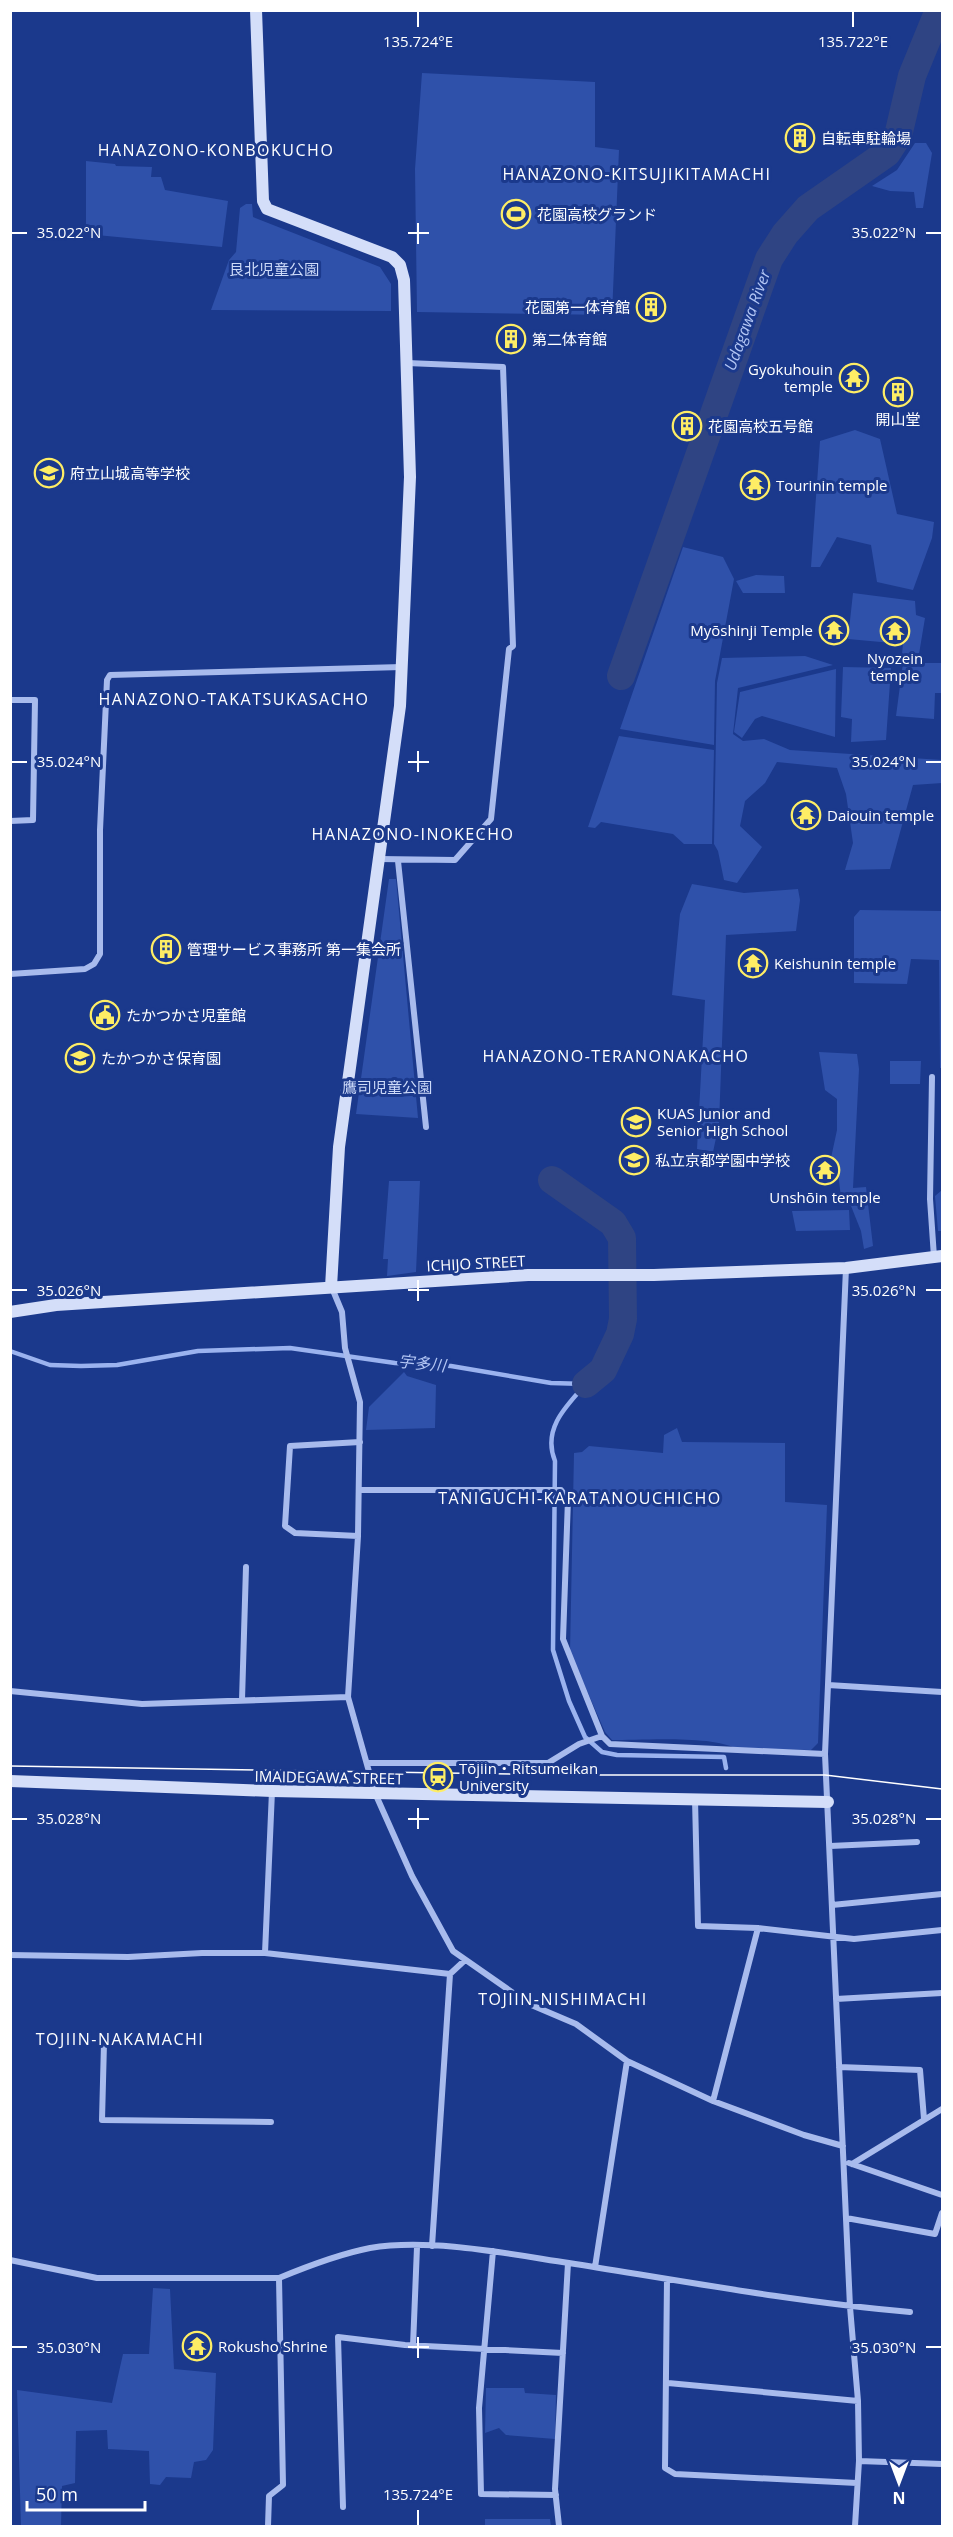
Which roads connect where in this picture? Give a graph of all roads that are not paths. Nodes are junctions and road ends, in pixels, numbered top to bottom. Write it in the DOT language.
graph roads {
  1 [pos="256,10"];
  2 [pos="407,363"];
  3 [pos="403,667"];
  4 [pos="10,700"];
  5 [pos="10,821"];
  6 [pos="379,859"];
  7 [pos="398,861"];
  8 [pos="10,974"];
  9 [pos="932,1077"];
  10 [pos="426,1127"];
  11 [pos="938,1256"];
  12 [pos="846,1268"];
  13 [pos="331,1287"];
  14 [pos="10,1312"];
  15 [pos="360,1442"];
  16 [pos="360,1490"];
  17 [pos="358,1536"];
  18 [pos="246,1567"];
  19 [pos="828,1684"];
  20 [pos="10,1690"];
  21 [pos="942,1692"];
  22 [pos="348,1697"];
  23 [pos="242,1700"];
  24 [pos="602,1736"];
  25 [pos="825,1754"];
  26 [pos="367,1763"];
  27 [pos="10,1781"];
  28 [pos="272,1791"];
  29 [pos="375,1793"];
  30 [pos="695,1799"];
  31 [pos="828,1802"];
  32 [pos="917,1842"];
  33 [pos="830,1846"];
  34 [pos="942,1894"];
  35 [pos="832,1905"];
  36 [pos="758,1929"];
  37 [pos="942,1930"];
  38 [pos="834,1937"];
  39 [pos="265,1953"];
  40 [pos="10,1955"];
  41 [pos="464,1961"];
  42 [pos="450,1974"];
  43 [pos="942,1993"];
  44 [pos="836,1999"];
  45 [pos="104,2043"];
  46 [pos="627,2061"];
  47 [pos="839,2067"];
  48 [pos="713,2101"];
  49 [pos="942,2109"];
  50 [pos="924,2119"];
  51 [pos="271,2122"];
  52 [pos="843,2146"];
  53 [pos="843,2161"];
  54 [pos="852,2164"];
  55 [pos="942,2194"];
  56 [pos="942,2213"];
  57 [pos="846,2218"];
  58 [pos="432,2246"];
  59 [pos="417,2247"];
  60 [pos="493,2251"];
  61 [pos="10,2260"];
  62 [pos="568,2263"];
  63 [pos="595,2267"];
  64 [pos="279,2278"];
  65 [pos="667,2279"];
  66 [pos="850,2307"];
  67 [pos="910,2313"];
  68 [pos="414,2346"];
  69 [pos="485,2349"];
  70 [pos="564,2353"];
  71 [pos="668,2383"];
  72 [pos="858,2401"];
  73 [pos="859,2461"];
  74 [pos="942,2464"];
  75 [pos="856,2483"];
  76 [pos="556,2495"];
  77 [pos="343,2507"];
  78 [pos="268,2526"];
  79 [pos="559,2526"];
  80 [pos="855,2526"];
  1 -- 2 [label="street"];
  2 -- 3 [label="street"];
  2 -- 7 [label="street"];
  3 -- 6 [label="street"];
  3 -- 8 [label="street"];
  4 -- 5 [label="street"];
  6 -- 7 [label="street"];
  6 -- 13 [label="street"];
  7 -- 10 [label="street"];
  9 -- 11 [label="street"];
  11 -- 12 [label="street, ICHIJO STREET"];
  12 -- 13 [label="street, ICHIJO STREET"];
  12 -- 19 [label="street"];
  13 -- 14 [label="street, ICHIJO STREET"];
  13 -- 15 [label="street"];
  15 -- 16 [label="street"];
  15 -- 17 [label="street"];
  16 -- 17 [label="street"];
  16 -- 24 [label="street"];
  17 -- 22 [label="street"];
  18 -- 23 [label="street"];
  19 -- 21 [label="street"];
  19 -- 25 [label="street"];
  20 -- 23 [label="street"];
  22 -- 23 [label="street"];
  22 -- 26 [label="street"];
  24 -- 25 [label="street"];
  24 -- 26 [label="street"];
  25 -- 31 [label="street"];
  26 -- 29 [label="street"];
  27 -- 28 [label="street, IMAIDEGAWA STREET"];
  28 -- 29 [label="street, IMAIDEGAWA STREET"];
  28 -- 39 [label="street"];
  29 -- 30 [label="street, IMAIDEGAWA STREET"];
  29 -- 41 [label="street"];
  30 -- 31 [label="street, IMAIDEGAWA STREET"];
  30 -- 36 [label="street"];
  31 -- 33 [label="street"];
  32 -- 33 [label="street"];
  33 -- 35 [label="street"];
  34 -- 35 [label="street"];
  35 -- 38 [label="street"];
  36 -- 38 [label="street"];
  36 -- 48 [label="street"];
  37 -- 38 [label="street"];
  38 -- 44 [label="street"];
  39 -- 40 [label="street"];
  39 -- 42 [label="street"];
  41 -- 42 [label="street"];
  41 -- 46 [label="street"];
  42 -- 58 [label="street"];
  43 -- 44 [label="street"];
  44 -- 47 [label="street"];
  45 -- 51 [label="street"];
  46 -- 48 [label="street"];
  46 -- 63 [label="street"];
  47 -- 50 [label="street"];
  47 -- 52 [label="street"];
  48 -- 52 [label="street"];
  49 -- 50 [label="street"];
  50 -- 54 [label="street"];
  52 -- 53 [label="street"];
  53 -- 54 [label="street"];
  53 -- 57 [label="street"];
  54 -- 55 [label="street"];
  56 -- 57 [label="street"];
  57 -- 66 [label="street"];
  58 -- 59 [label="street"];
  58 -- 60 [label="street"];
  59 -- 64 [label="street"];
  59 -- 68 [label="street"];
  60 -- 62 [label="street"];
  60 -- 69 [label="street"];
  61 -- 64 [label="street"];
  62 -- 63 [label="street"];
  62 -- 70 [label="street"];
  63 -- 65 [label="street"];
  64 -- 78 [label="street"];
  65 -- 66 [label="street"];
  65 -- 71 [label="street"];
  66 -- 67 [label="street"];
  66 -- 72 [label="street"];
  68 -- 69 [label="street"];
  68 -- 77 [label="street"];
  69 -- 70 [label="street"];
  69 -- 76 [label="street"];
  70 -- 76 [label="street"];
  71 -- 72 [label="street"];
  71 -- 75 [label="street"];
  72 -- 73 [label="street"];
  73 -- 74 [label="street"];
  73 -- 75 [label="street"];
  75 -- 80 [label="street"];
  76 -- 79 [label="street"];
}
